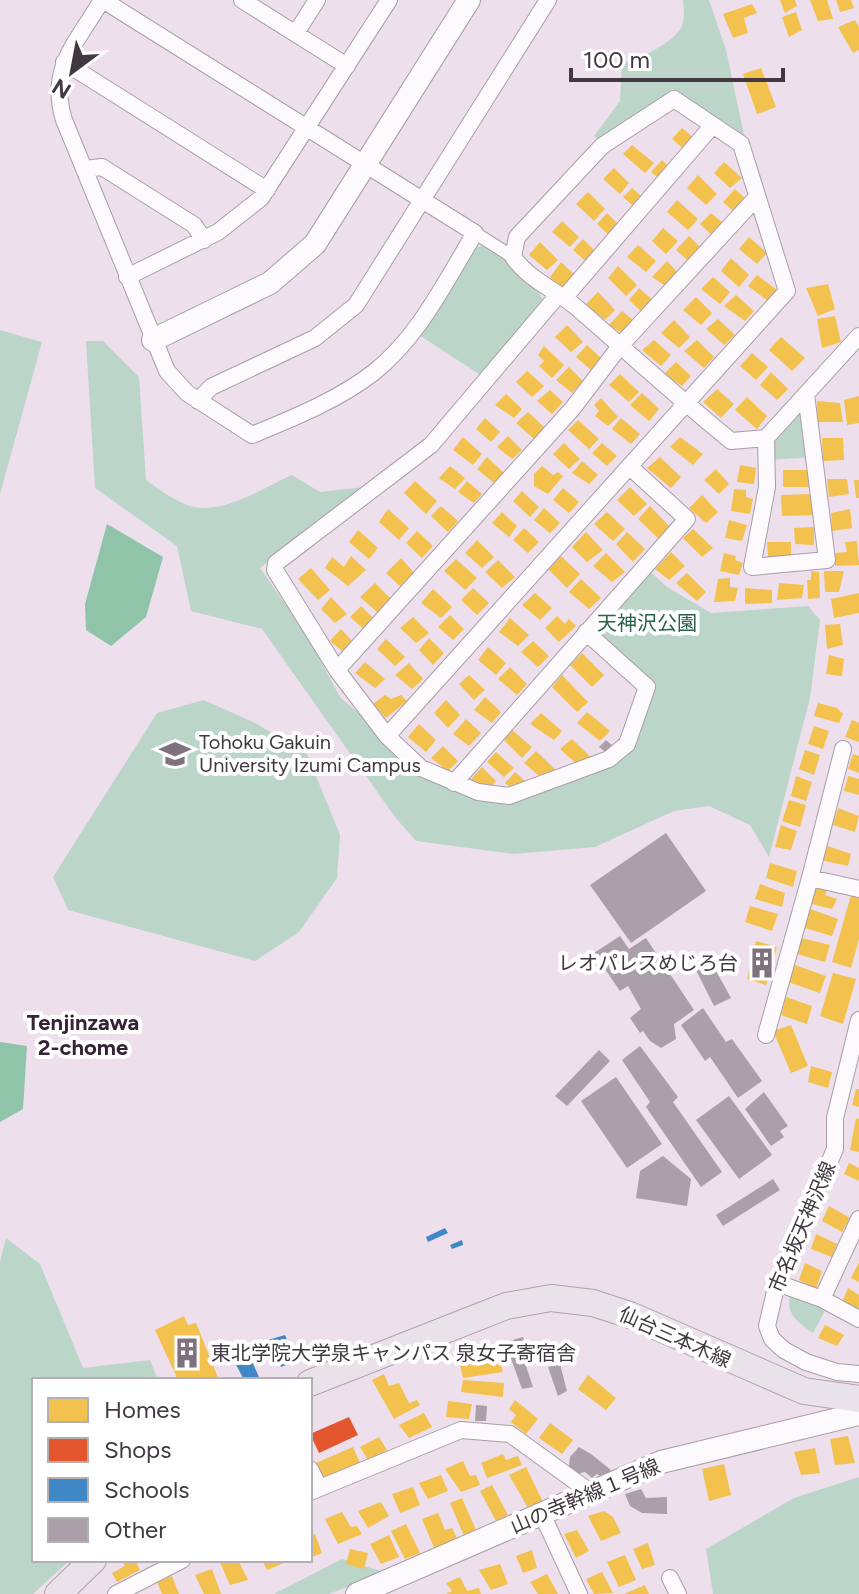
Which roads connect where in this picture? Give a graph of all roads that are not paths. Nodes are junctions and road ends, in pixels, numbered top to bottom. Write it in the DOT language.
graph roads {
  1 [pos="103,0"];
  2 [pos="244,0"];
  3 [pos="317,0"];
  4 [pos="389,0"];
  5 [pos="469,0"];
  6 [pos="548,0"];
  7 [pos="296,33"];
  8 [pos="64,62"];
  9 [pos="347,66"];
  10 [pos="713,125"];
  11 [pos="308,129"];
  12 [pos="366,165"];
  13 [pos="84,169"];
  14 [pos="267,190"];
  15 [pos="756,198"];
  16 [pos="424,201"];
  17 [pos="475,233"];
  18 [pos="204,240"];
  19 [pos="513,257"];
  20 [pos="127,277"];
  21 [pos="561,297"];
  22 [pos="859,336"];
  23 [pos="153,340"];
  24 [pos="620,346"];
  25 [pos="806,394"];
  26 [pos="198,401"];
  27 [pos="685,404"];
  28 [pos="766,438"];
  29 [pos="630,467"];
  30 [pos="586,632"];
  31 [pos="337,670"];
  32 [pos="387,736"];
  33 [pos="843,749"];
  34 [pos="454,783"];
  35 [pos="810,878"];
  36 [pos="859,889"];
  37 [pos="859,1020"];
  38 [pos="766,1035"];
  39 [pos="853,1072"];
  40 [pos="859,1219"];
  41 [pos="777,1283"];
  42 [pos="822,1299"];
  43 [pos="859,1319"];
  44 [pos="859,1374"];
  45 [pos="312,1382"];
  46 [pos="847,1399"];
  47 [pos="859,1414"];
  48 [pos="820,1422"];
  49 [pos="314,1490"];
  50 [pos="590,1492"];
  51 [pos="542,1514"];
  52 [pos="91,1562"];
  53 [pos="179,1562"];
  54 [pos="670,1578"];
  55 [pos="143,1588"];
  56 [pos="65,1592"];
  57 [pos="116,1594"];
  58 [pos="357,1594"];
  59 [pos="579,1594"];
  60 [pos="678,1594"];
  1 -- 8 [label="street"];
  1 -- 11 [label="street"];
  2 -- 7 [label="street"];
  3 -- 7 [label="street"];
  4 -- 9 [label="street"];
  5 -- 12 [label="street"];
  6 -- 16 [label="street"];
  7 -- 9 [label="street"];
  8 -- 13 [label="street"];
  8 -- 14 [label="street"];
  9 -- 11 [label="street"];
  10 -- 15 [label="street"];
  10 -- 19 [label="street"];
  10 -- 21 [label="street"];
  11 -- 12 [label="street"];
  11 -- 14 [label="street"];
  12 -- 16 [label="street"];
  12 -- 23 [label="street"];
  13 -- 18 [label="street"];
  13 -- 20 [label="street"];
  14 -- 18 [label="street"];
  15 -- 24 [label="street"];
  15 -- 27 [label="street"];
  16 -- 17 [label="street"];
  16 -- 26 [label="street"];
  17 -- 19 [label="street"];
  17 -- 26 [label="street"];
  18 -- 20 [label="street"];
  19 -- 21 [label="street"];
  20 -- 23 [label="street"];
  21 -- 24 [label="street"];
  21 -- 31 [label="street"];
  22 -- 25 [label="street"];
  23 -- 26 [label="street"];
  24 -- 27 [label="street"];
  24 -- 31 [label="street"];
  25 -- 28 [label="street"];
  25 -- 28 [label="street"];
  27 -- 28 [label="street"];
  27 -- 29 [label="street"];
  29 -- 30 [label="street"];
  29 -- 32 [label="street"];
  30 -- 34 [label="street"];
  30 -- 34 [label="street"];
  31 -- 32 [label="street"];
  32 -- 34 [label="street"];
  33 -- 35 [label="street"];
  35 -- 36 [label="street"];
  35 -- 38 [label="street"];
  37 -- 39 [label="street, 市名坂天神沢線"];
  39 -- 41 [label="street, 市名坂天神沢線"];
  40 -- 42 [label="street"];
  41 -- 42 [label="street"];
  41 -- 44 [label="street, 市名坂天神沢線"];
  42 -- 43 [label="street"];
  45 -- 46 [label="main road, 仙台三本木線"];
  46 -- 48 [label="street"];
  47 -- 48 [label="street, 山の寺幹線１号線"];
  48 -- 50 [label="street, 山の寺幹線１号線"];
  49 -- 50 [label="street"];
  50 -- 51 [label="street, 山の寺幹線１号線"];
  51 -- 58 [label="street, 山の寺幹線１号線"];
  51 -- 59 [label="street"];
  52 -- 56 [label="main road"];
  53 -- 55 [label="street"];
  54 -- 60 [label="street"];
  55 -- 57 [label="street"];
}
